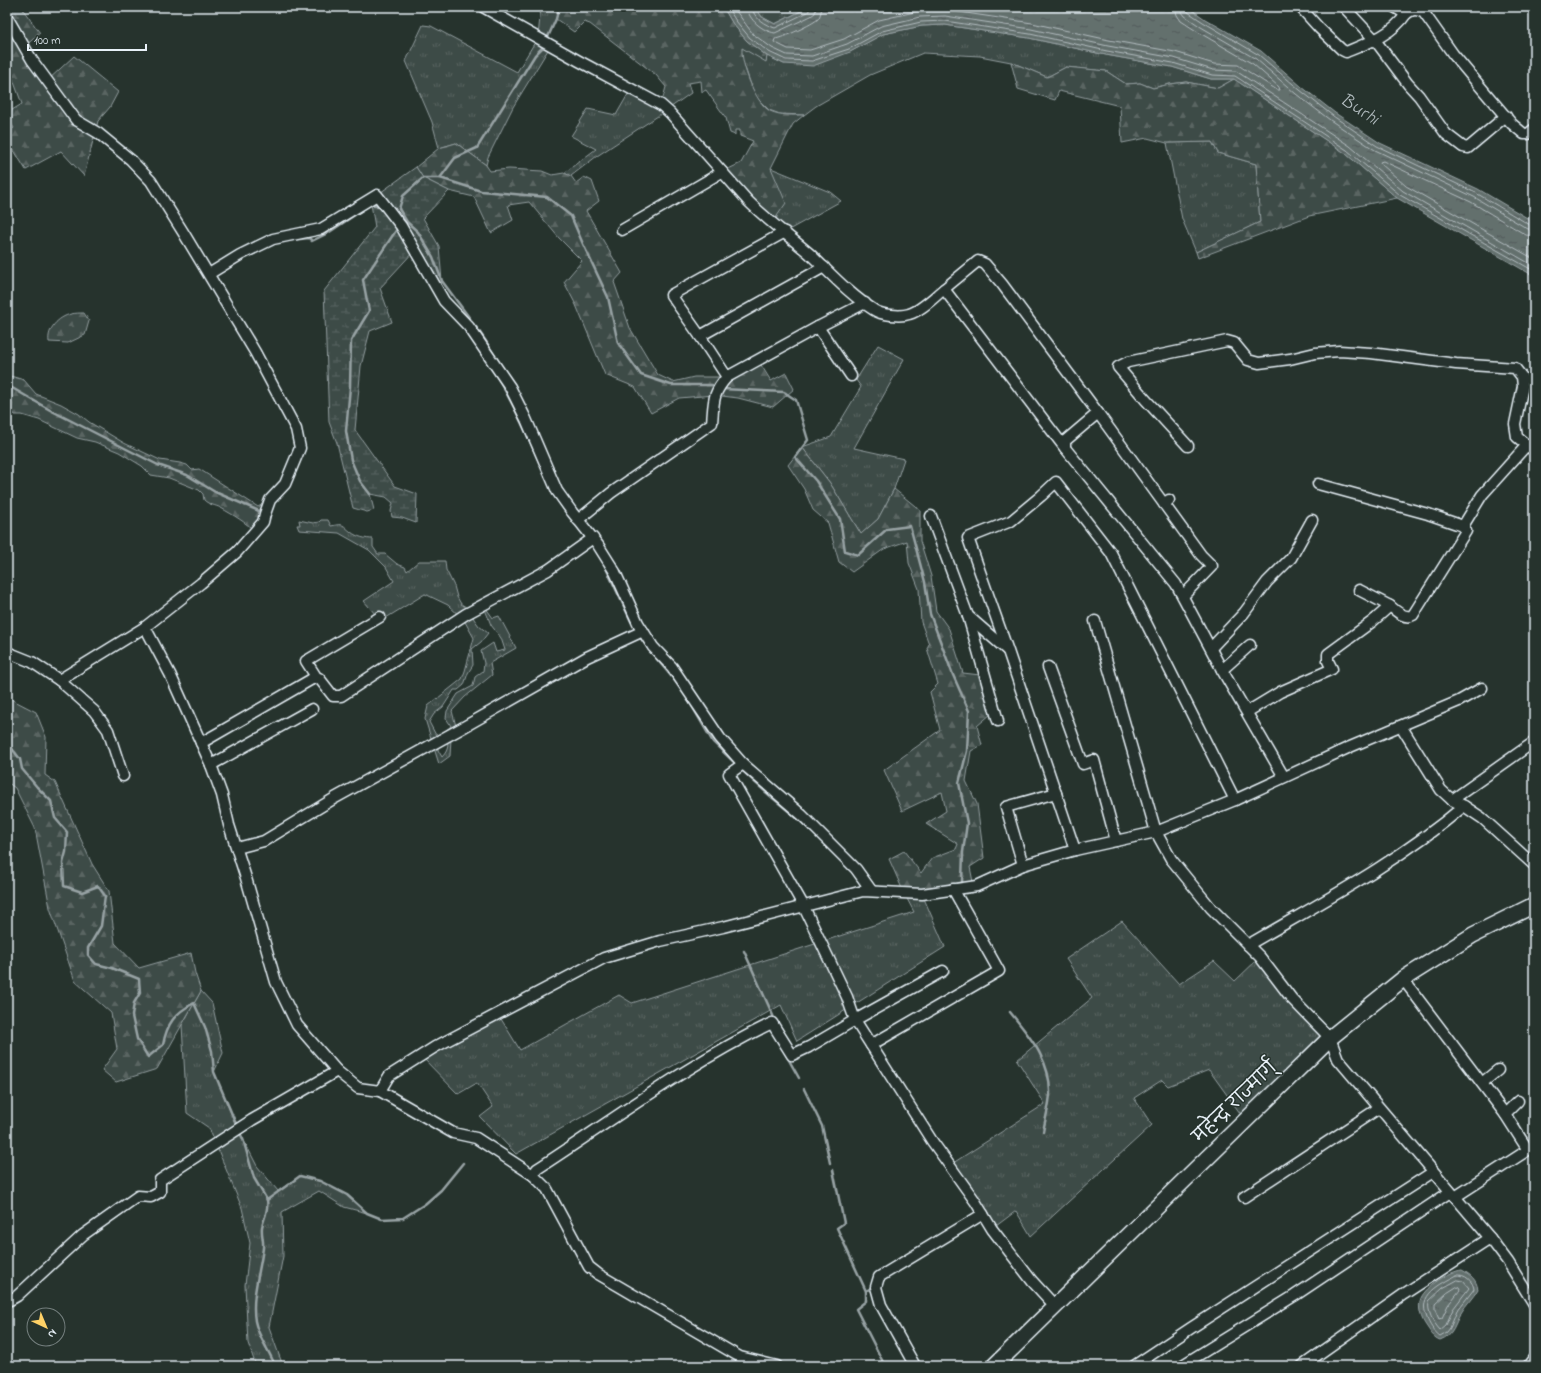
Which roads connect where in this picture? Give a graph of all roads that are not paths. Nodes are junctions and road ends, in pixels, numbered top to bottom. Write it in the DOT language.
graph roads {
  1 [pos="483,7"];
  2 [pos="1300,7"];
  3 [pos="1344,7"];
  4 [pos="1394,7"];
  5 [pos="1406,14"];
  6 [pos="7,17"];
  7 [pos="1375,40"];
  8 [pos="1506,116"];
  9 [pos="1534,129"];
  10 [pos="722,172"];
  11 [pos="622,230"];
  12 [pos="785,232"];
  13 [pos="824,267"];
  14 [pos="209,274"];
  15 [pos="944,289"];
  16 [pos="865,303"];
  17 [pos="818,327"];
  18 [pos="700,336"];
  19 [pos="852,376"];
  20 [pos="727,377"];
  21 [pos="1098,413"];
  22 [pos="1188,446"];
  23 [pos="1065,448"];
  24 [pos="1530,448"];
  25 [pos="1318,484"];
  26 [pos="931,516"];
  27 [pos="578,520"];
  28 [pos="1312,520"];
  29 [pos="1463,526"];
  30 [pos="593,538"];
  31 [pos="1359,590"];
  32 [pos="1183,596"];
  33 [pos="1390,606"];
  34 [pos="968,616"];
  35 [pos="380,617"];
  36 [pos="1095,621"];
  37 [pos="146,627"];
  38 [pos="643,632"];
  39 [pos="1250,645"];
  40 [pos="1211,648"];
  41 [pos="1008,651"];
  42 [pos="7,652"];
  43 [pos="1048,667"];
  44 [pos="1222,670"];
  45 [pos="58,680"];
  46 [pos="312,680"];
  47 [pos="1482,688"];
  48 [pos="312,709"];
  49 [pos="1247,712"];
  50 [pos="998,721"];
  51 [pos="1401,726"];
  52 [pos="1534,742"];
  53 [pos="201,744"];
  54 [pos="743,764"];
  55 [pos="211,765"];
  56 [pos="123,776"];
  57 [pos="1284,777"];
  58 [pos="1056,793"];
  59 [pos="1235,800"];
  60 [pos="1452,800"];
  61 [pos="1464,806"];
  62 [pos="1156,832"];
  63 [pos="1116,841"];
  64 [pos="237,848"];
  65 [pos="1075,850"];
  66 [pos="1024,865"];
  67 [pos="1534,865"];
  68 [pos="953,889"];
  69 [pos="871,890"];
  70 [pos="804,905"];
  71 [pos="1534,905"];
  72 [pos="1248,945"];
  73 [pos="943,971"];
  74 [pos="1403,979"];
  75 [pos="854,1020"];
  76 [pos="1330,1038"];
  77 [pos="871,1045"];
  78 [pos="1498,1070"];
  79 [pos="337,1071"];
  80 [pos="1482,1083"];
  81 [pos="380,1091"];
  82 [pos="1518,1101"];
  83 [pos="1379,1108"];
  84 [pos="1505,1114"];
  85 [pos="1433,1172"];
  86 [pos="533,1174"];
  87 [pos="1453,1194"];
  88 [pos="1244,1197"];
  89 [pos="983,1214"];
  90 [pos="1490,1238"];
  91 [pos="7,1298"];
  92 [pos="1534,1304"];
  93 [pos="1055,1306"];
  94 [pos="1534,1358"];
  95 [pos="777,1366"];
  96 [pos="915,1366"];
  97 [pos="994,1366"];
  98 [pos="1134,1366"];
  99 [pos="1181,1366"];
  100 [pos="1302,1366"];
  101 [pos="1528,1366"];
  1 -- 10 [label="street"];
  2 -- 7 [label="street"];
  3 -- 7 [label="street"];
  4 -- 5 [label="street"];
  5 -- 7 [label="street"];
  5 -- 8 [label="street"];
  6 -- 14 [label="street"];
  7 -- 8 [label="street"];
  8 -- 9 [label="street"];
  10 -- 11 [label="street"];
  10 -- 12 [label="street"];
  12 -- 13 [label="street"];
  12 -- 18 [label="street"];
  13 -- 16 [label="street"];
  13 -- 18 [label="street"];
  14 -- 27 [label="street"];
  14 -- 37 [label="street"];
  15 -- 16 [label="street"];
  15 -- 21 [label="street"];
  15 -- 23 [label="street"];
  16 -- 17 [label="street"];
  17 -- 19 [label="street"];
  17 -- 20 [label="street"];
  18 -- 20 [label="street"];
  20 -- 27 [label="street"];
  21 -- 23 [label="street"];
  21 -- 32 [label="street"];
  22 -- 24 [label="street"];
  23 -- 32 [label="street"];
  24 -- 29 [label="street"];
  25 -- 29 [label="street"];
  26 -- 34 [label="street"];
  27 -- 30 [label="street"];
  28 -- 40 [label="street"];
  29 -- 33 [label="street"];
  30 -- 38 [label="street"];
  30 -- 46 [label="street"];
  31 -- 33 [label="street"];
  32 -- 40 [label="street"];
  33 -- 49 [label="street"];
  34 -- 41 [label="street"];
  34 -- 50 [label="street"];
  35 -- 46 [label="street"];
  36 -- 62 [label="street"];
  37 -- 45 [label="street"];
  37 -- 53 [label="street"];
  38 -- 54 [label="street"];
  38 -- 64 [label="street"];
  39 -- 44 [label="street"];
  40 -- 44 [label="street"];
  41 -- 58 [label="street"];
  41 -- 59 [label="street"];
  42 -- 45 [label="street"];
  43 -- 63 [label="street"];
  44 -- 49 [label="street"];
  45 -- 56 [label="street"];
  46 -- 53 [label="street"];
  47 -- 51 [label="street"];
  48 -- 55 [label="street"];
  49 -- 57 [label="street"];
  51 -- 57 [label="street"];
  51 -- 60 [label="street"];
  52 -- 60 [label="street"];
  53 -- 55 [label="street"];
  54 -- 69 [label="street"];
  54 -- 70 [label="street"];
  55 -- 64 [label="street"];
  57 -- 59 [label="street"];
  58 -- 65 [label="street"];
  58 -- 66 [label="street"];
  59 -- 62 [label="street"];
  60 -- 61 [label="street"];
  61 -- 67 [label="street"];
  61 -- 72 [label="street"];
  62 -- 63 [label="street"];
  62 -- 72 [label="street"];
  63 -- 65 [label="street"];
  64 -- 79 [label="street"];
  65 -- 66 [label="street"];
  66 -- 68 [label="street"];
  68 -- 69 [label="street"];
  68 -- 77 [label="street"];
  69 -- 70 [label="street"];
  70 -- 75 [label="street"];
  70 -- 81 [label="street"];
  71 -- 74 [label="highway, महेन्द्र राज्मार्ग्"];
  72 -- 76 [label="street"];
  73 -- 75 [label="street"];
  74 -- 76 [label="highway, महेन्द्र राज्मार्ग्"];
  74 -- 80 [label="street"];
  75 -- 77 [label="street"];
  75 -- 86 [label="street"];
  76 -- 83 [label="street"];
  76 -- 93 [label="highway, महेन्द्र राज्मार्ग्"];
  77 -- 89 [label="street"];
  78 -- 80 [label="street"];
  79 -- 81 [label="street"];
  79 -- 91 [label="street"];
  80 -- 84 [label="street"];
  81 -- 86 [label="street"];
  82 -- 84 [label="street"];
  83 -- 85 [label="street"];
  83 -- 88 [label="street"];
  84 -- 87 [label="street"];
  85 -- 87 [label="street"];
  85 -- 98 [label="street"];
  86 -- 95 [label="street"];
  87 -- 90 [label="street"];
  87 -- 99 [label="street"];
  89 -- 93 [label="street"];
  89 -- 96 [label="street"];
  90 -- 92 [label="street"];
  90 -- 100 [label="street"];
  93 -- 97 [label="highway, महेन्द्र राज्मार्ग्"];
  94 -- 101 [label="street"];
}
